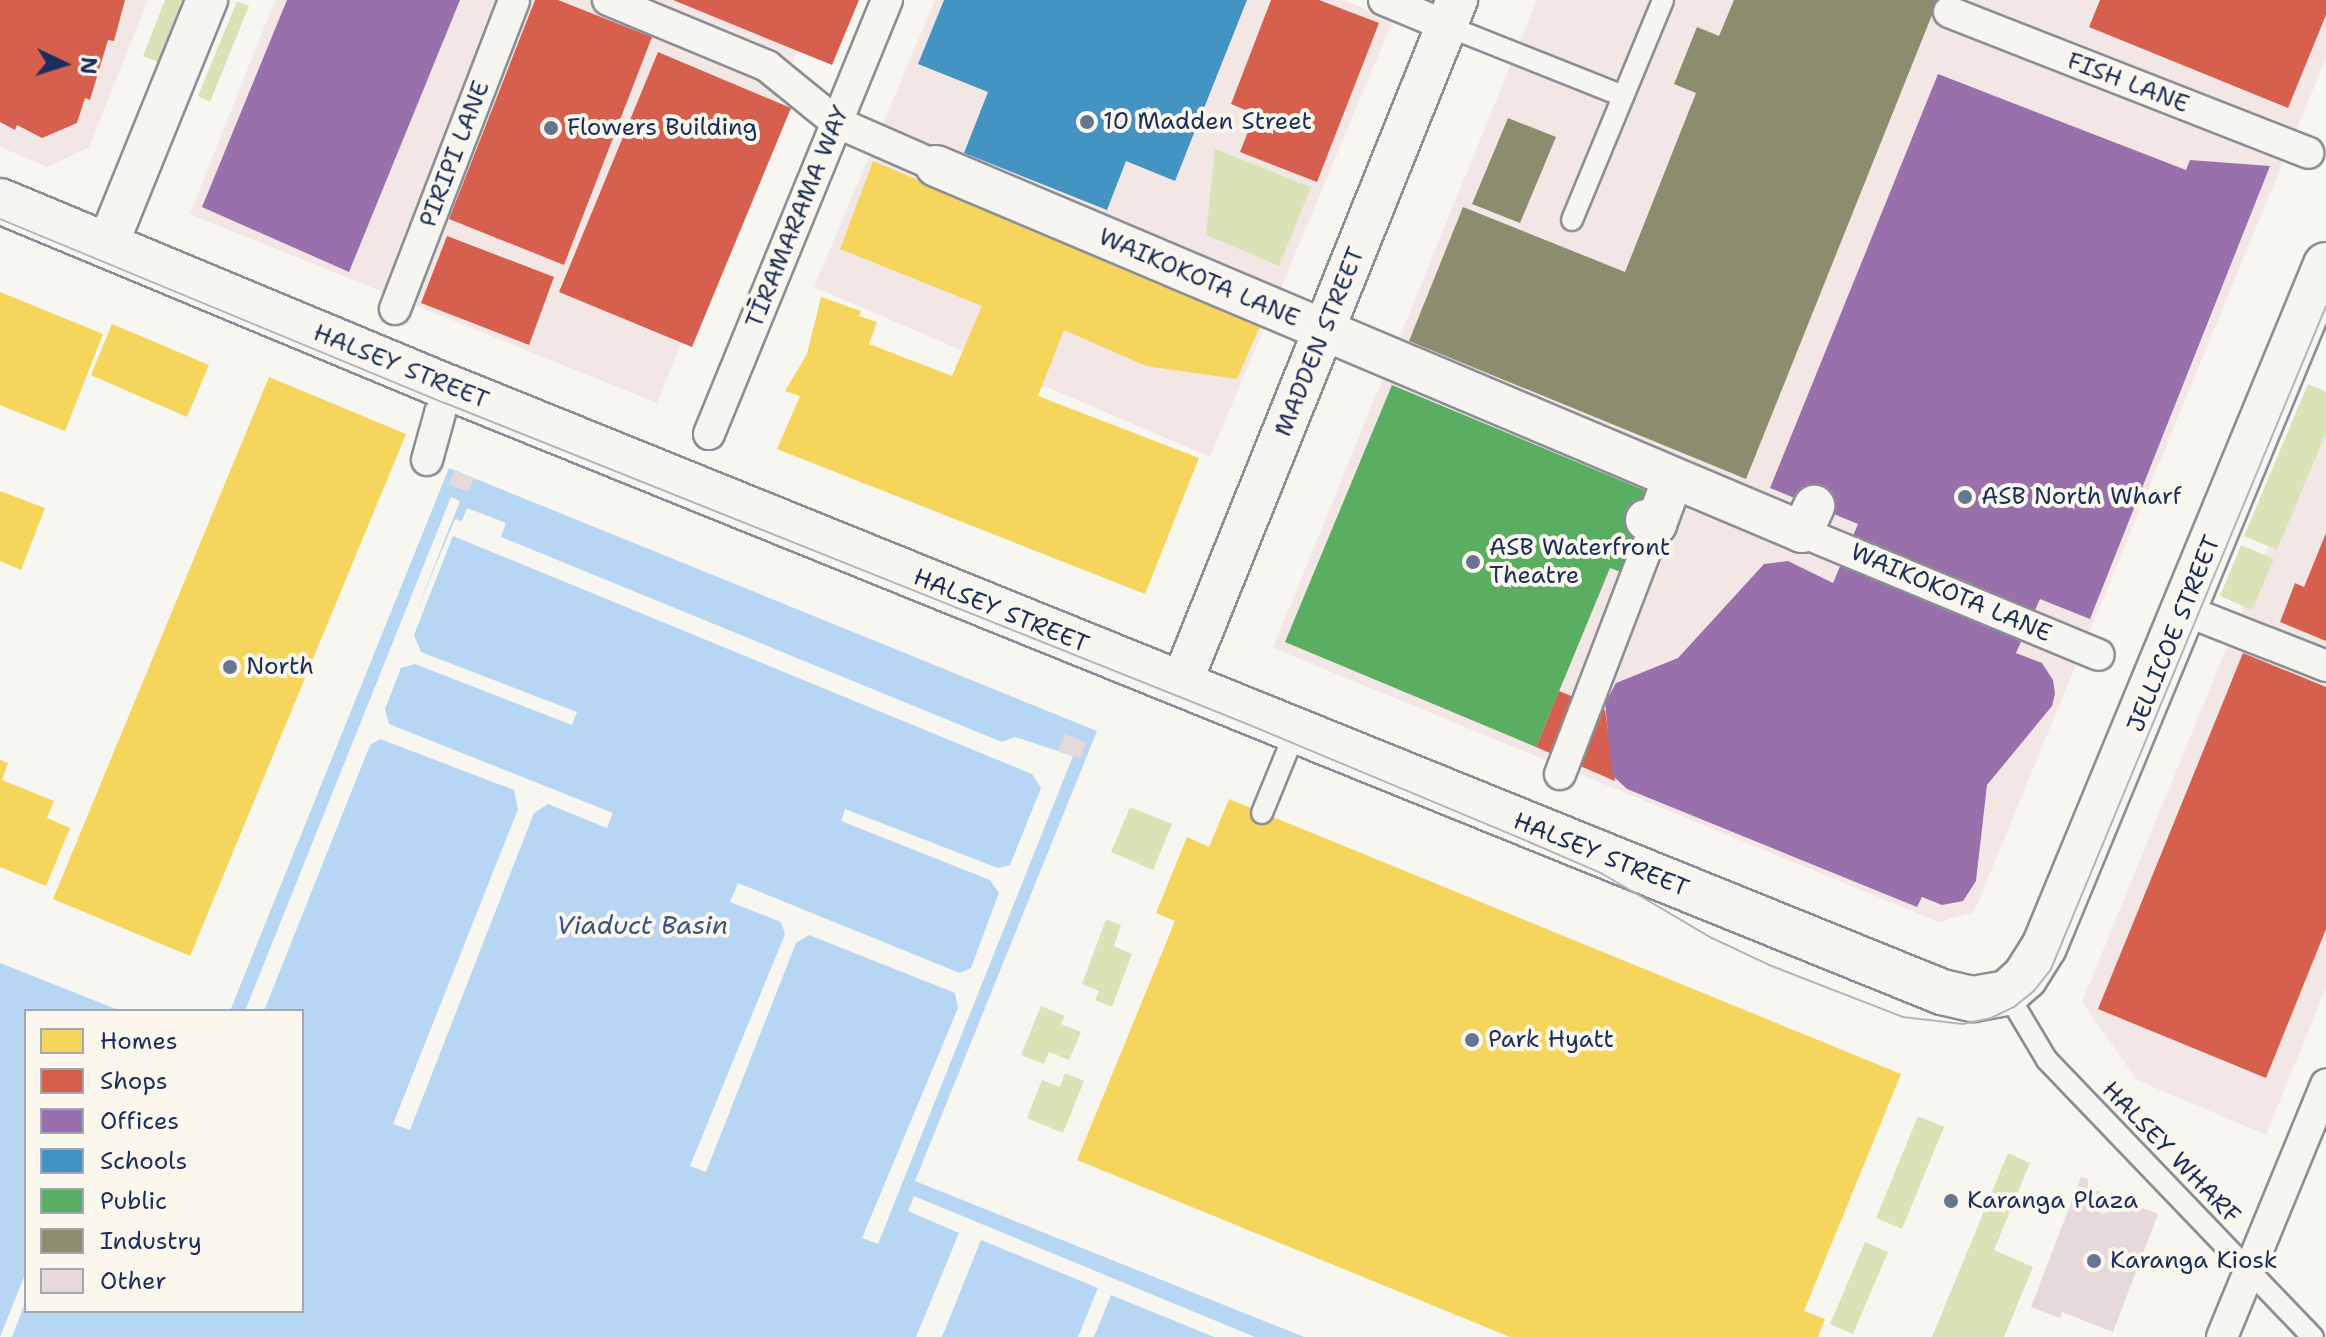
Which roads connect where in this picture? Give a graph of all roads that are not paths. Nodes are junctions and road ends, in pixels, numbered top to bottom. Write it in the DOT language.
graph roads {
  1 [pos="207,0"];
  2 [pos="514,0"];
  3 [pos="608,0"];
  4 [pos="887,0"];
  5 [pos="1384,0"];
  6 [pos="1663,0"];
  7 [pos="1949,12"];
  8 [pos="1452,13"];
  9 [pos="1623,96"];
  10 [pos="836,122"];
  11 [pos="2308,153"];
  12 [pos="936,166"];
  13 [pos="0,201"];
  14 [pos="1572,220"];
  15 [pos="107,246"];
  16 [pos="2322,285"];
  17 [pos="395,309"];
  18 [pos="1326,332"];
  19 [pos="440,413"];
  20 [pos="709,434"];
  21 [pos="427,460"];
  22 [pos="1673,478"];
  23 [pos="1808,519"];
  24 [pos="1651,522"];
  25 [pos="2184,610"];
  26 [pos="2099,655"];
  27 [pos="2326,666"];
  28 [pos="1181,684"];
  29 [pos="1296,730"];
  30 [pos="1560,774"];
  31 [pos="1262,813"];
  32 [pos="2007,993"];
  33 [pos="2326,1085"];
  34 [pos="2250,1273"];
  35 [pos="2222,1337"];
  36 [pos="2313,1337"];
  1 -- 15 [label="street"];
  2 -- 17 [label="street, PIRIPI LANE"];
  3 -- 10 [label="street, WAIKOKOTA LANE"];
  4 -- 10 [label="street, TĪRAMARAMA WAY"];
  5 -- 8 [label="street"];
  6 -- 9 [label="lane"];
  7 -- 11 [label="street, FISH LANE"];
  8 -- 9 [label="lane"];
  8 -- 18 [label="street, MADDEN STREET"];
  9 -- 14 [label="lane"];
  10 -- 12 [label="street, WAIKOKOTA LANE"];
  10 -- 20 [label="street, TĪRAMARAMA WAY"];
  12 -- 18 [label="street, WAIKOKOTA LANE"];
  13 -- 15 [label="main road, HALSEY STREET"];
  15 -- 28 [label="main road, HALSEY STREET"];
  16 -- 25 [label="main road, JELLICOE STREET"];
  18 -- 22 [label="street, WAIKOKOTA LANE"];
  18 -- 28 [label="street, MADDEN STREET"];
  19 -- 21 [label="street"];
  22 -- 23 [label="street, WAIKOKOTA LANE"];
  22 -- 24 [label="street"];
  23 -- 26 [label="street, WAIKOKOTA LANE"];
  24 -- 30 [label="street"];
  25 -- 27 [label="street"];
  25 -- 32 [label="main road, JELLICOE STREET"];
  28 -- 29 [label="main road, HALSEY STREET"];
  29 -- 31 [label="lane"];
  29 -- 32 [label="main road, HALSEY STREET"];
  32 -- 34 [label="lane, HALSEY WHARF"];
  33 -- 34 [label="street"];
  34 -- 35 [label="street"];
  34 -- 36 [label="lane, HALSEY WHARF"];
}
